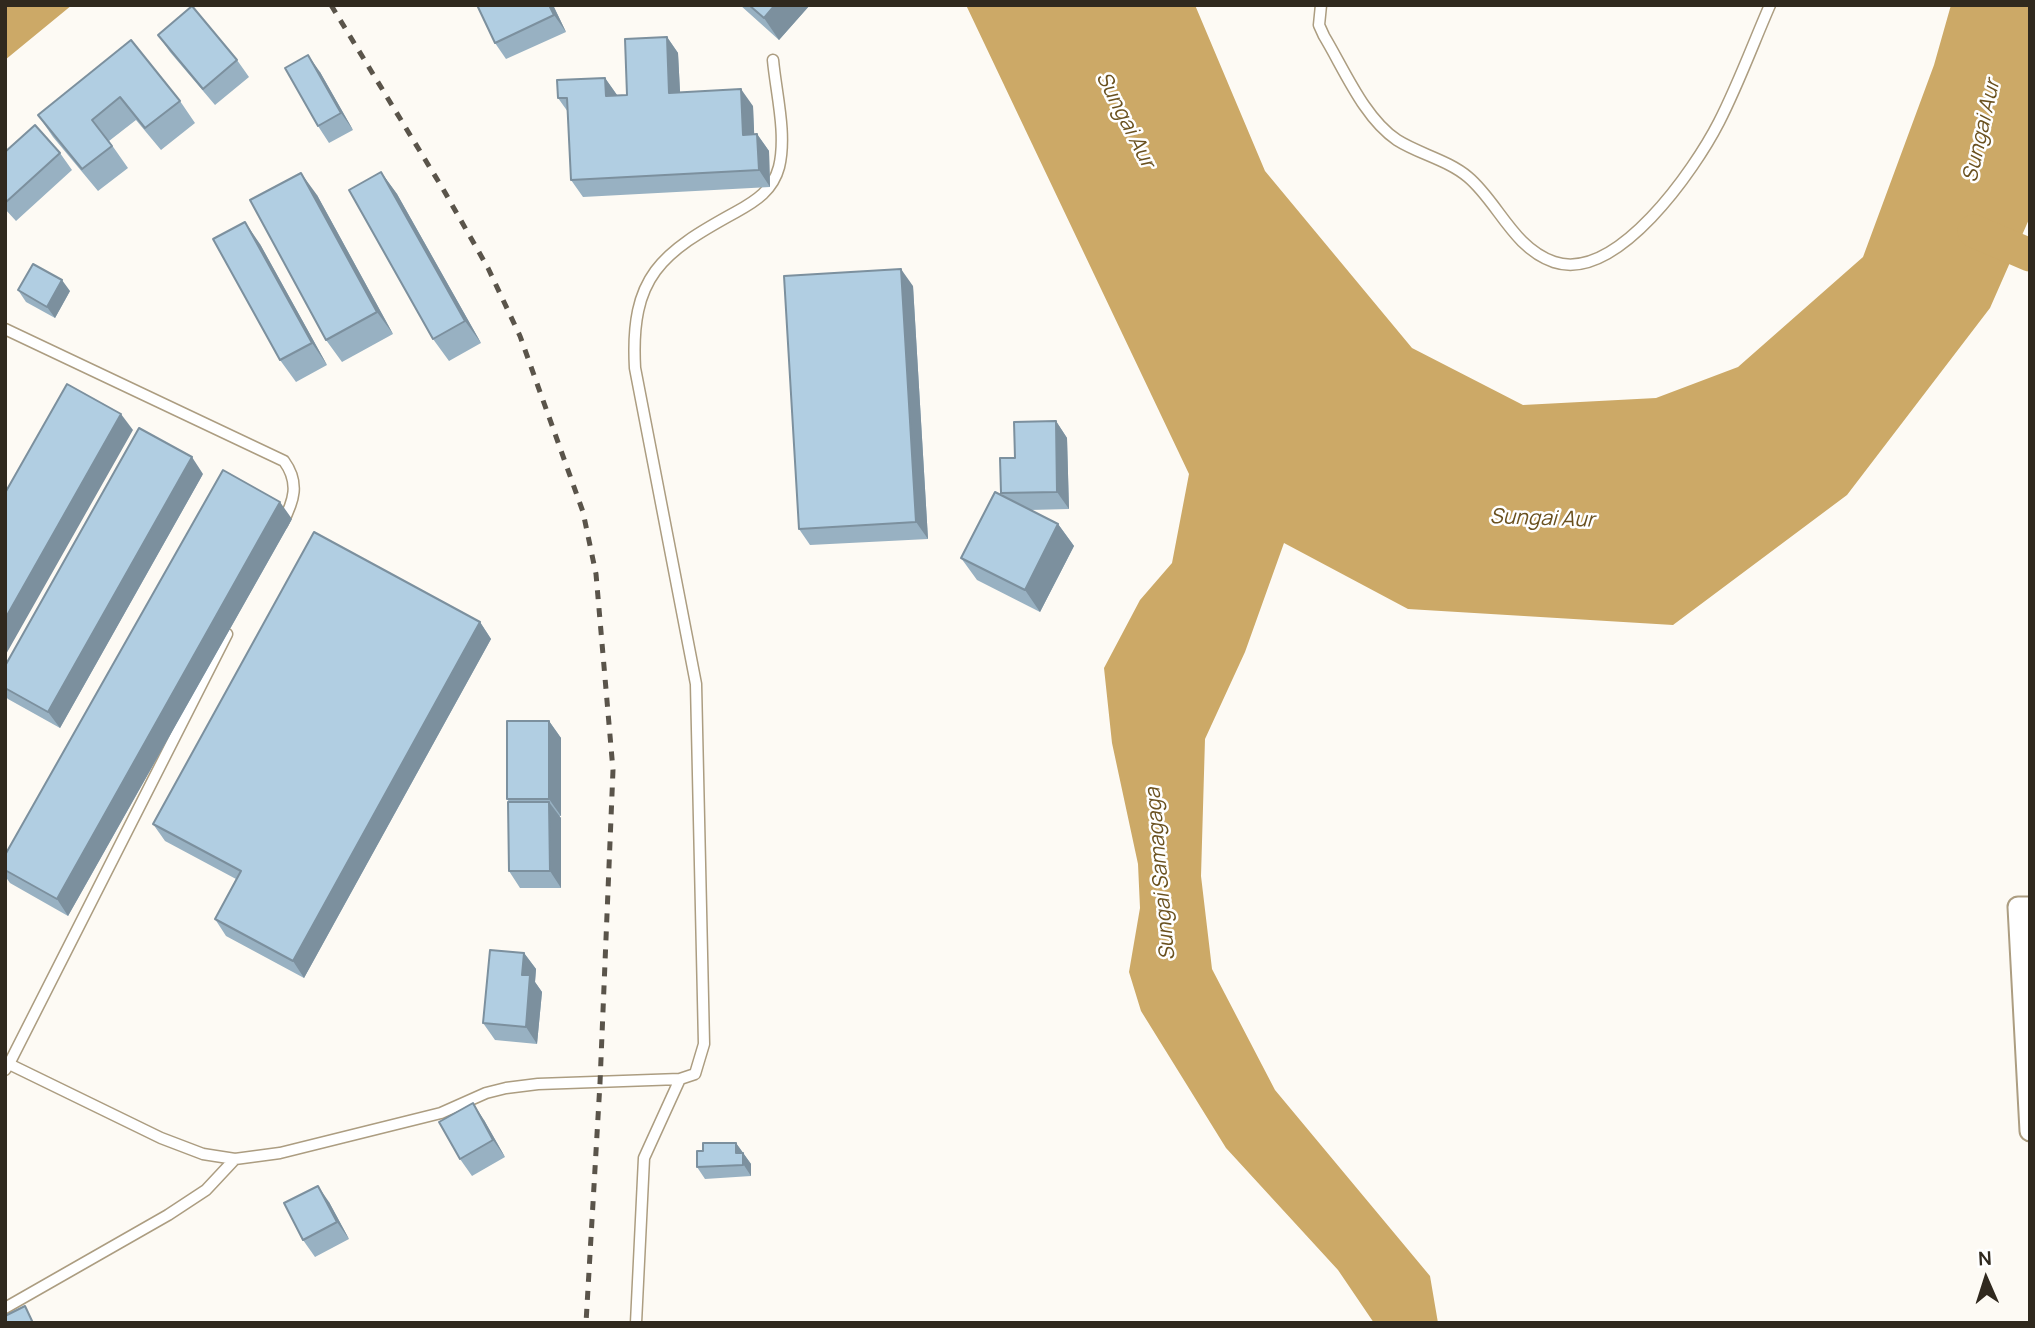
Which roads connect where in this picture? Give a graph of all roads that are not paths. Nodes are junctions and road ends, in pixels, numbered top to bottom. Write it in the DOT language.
graph roads {
  1 [pos="1321,5"];
  2 [pos="1770,5"];
  3 [pos="773,60"];
  4 [pos="5,329"];
  5 [pos="280,529"];
  6 [pos="229,629"];
  7 [pos="2024,907"];
  8 [pos="2029,1054"];
  9 [pos="7,1067"];
  10 [pos="680,1079"];
  11 [pos="2030,1131"];
  12 [pos="235,1159"];
  13 [pos="5,1308"];
  14 [pos="636,1323"];
  1 -- 2 [label="lane"];
  3 -- 10 [label="lane"];
  4 -- 5 [label="lane"];
  6 -- 9 [label="lane"];
  7 -- 8 [label="street"];
  8 -- 11 [label="street"];
  9 -- 12 [label="lane"];
  10 -- 12 [label="lane"];
  10 -- 14 [label="lane"];
  12 -- 13 [label="lane"];
}
